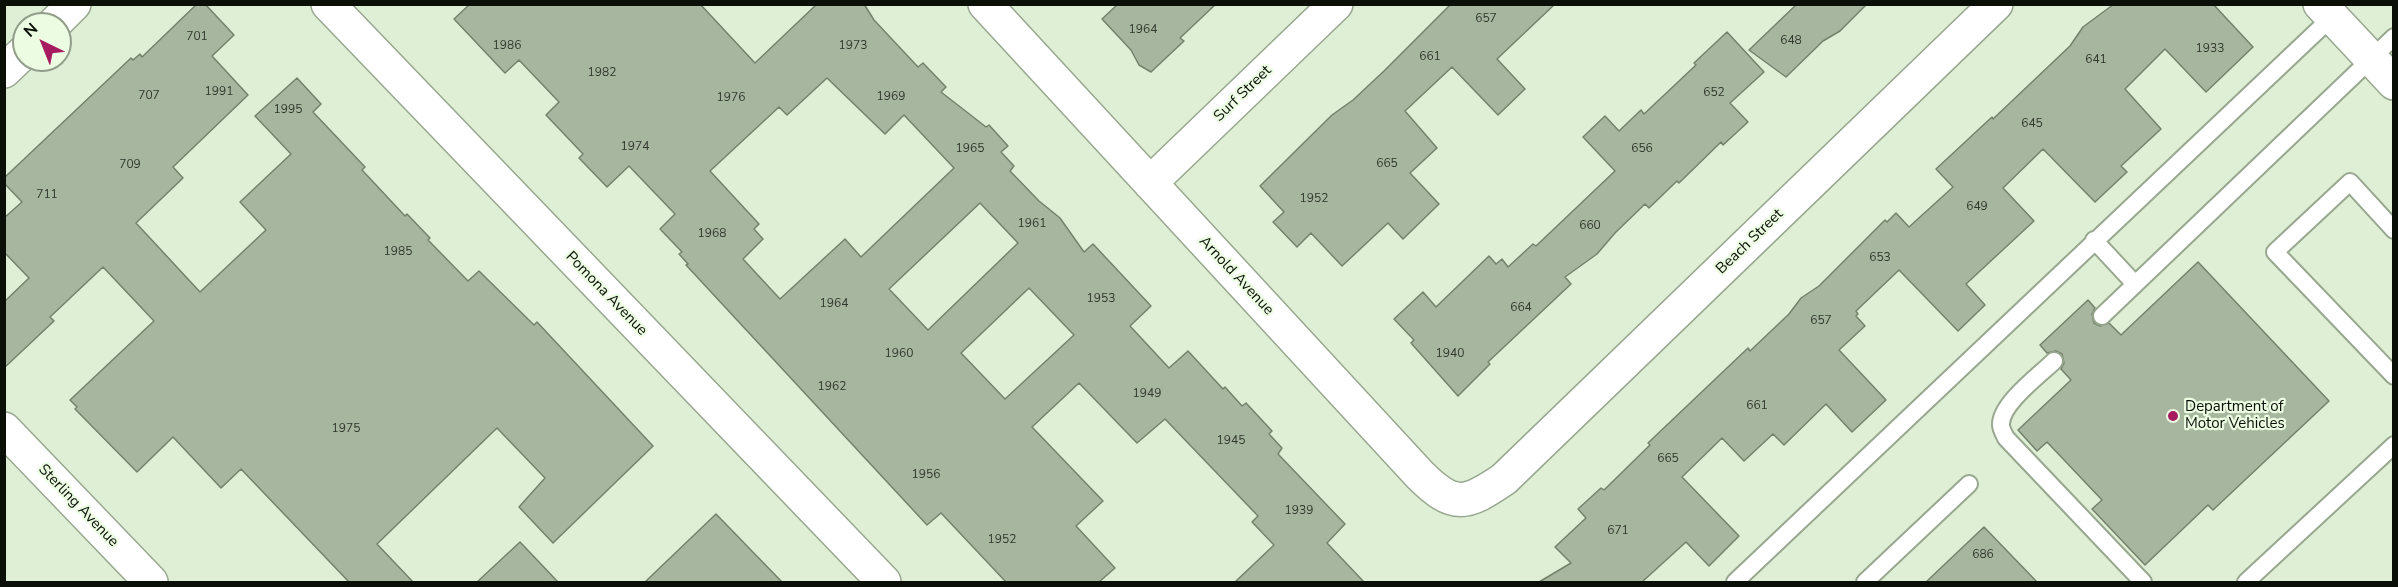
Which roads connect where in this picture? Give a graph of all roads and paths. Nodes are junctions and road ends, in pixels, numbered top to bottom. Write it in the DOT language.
graph roads {
  1 [pos="328,4"];
  2 [pos="985,4"];
  3 [pos="1336,4"];
  4 [pos="1995,4"];
  5 [pos="2325,11"];
  6 [pos="2382,48"];
  7 [pos="2394,83"];
  8 [pos="1150,183"];
  9 [pos="2394,230"];
  10 [pos="2094,240"];
  11 [pos="2135,284"];
  12 [pos="2102,316"];
  13 [pos="2055,362"];
  14 [pos="2394,376"];
  15 [pos="4,429"];
  16 [pos="2394,445"];
  17 [pos="1504,479"];
  18 [pos="1969,484"];
  19 [pos="151,582"];
  20 [pos="884,582"];
  21 [pos="1735,582"];
  22 [pos="1864,582"];
  23 [pos="2143,582"];
  24 [pos="2246,582"];
  1 -- 20 [label="street, Pomona Avenue"];
  2 -- 8 [label="street, Arnold Avenue"];
  3 -- 8 [label="street, Surf Street"];
  4 -- 17 [label="street, Beach Street"];
  5 -- 6 [label="street"];
  5 -- 10 [label="lane"];
  6 -- 7 [label="street"];
  6 -- 11 [label="lane"];
  8 -- 17 [label="street, Arnold Avenue"];
  9 -- 14 [label="lane"];
  10 -- 11 [label="lane"];
  10 -- 21 [label="lane"];
  11 -- 12 [label="lane"];
  13 -- 23 [label="lane"];
  15 -- 19 [label="street, Sterling Avenue"];
  16 -- 24 [label="lane"];
  18 -- 22 [label="lane"];
}
